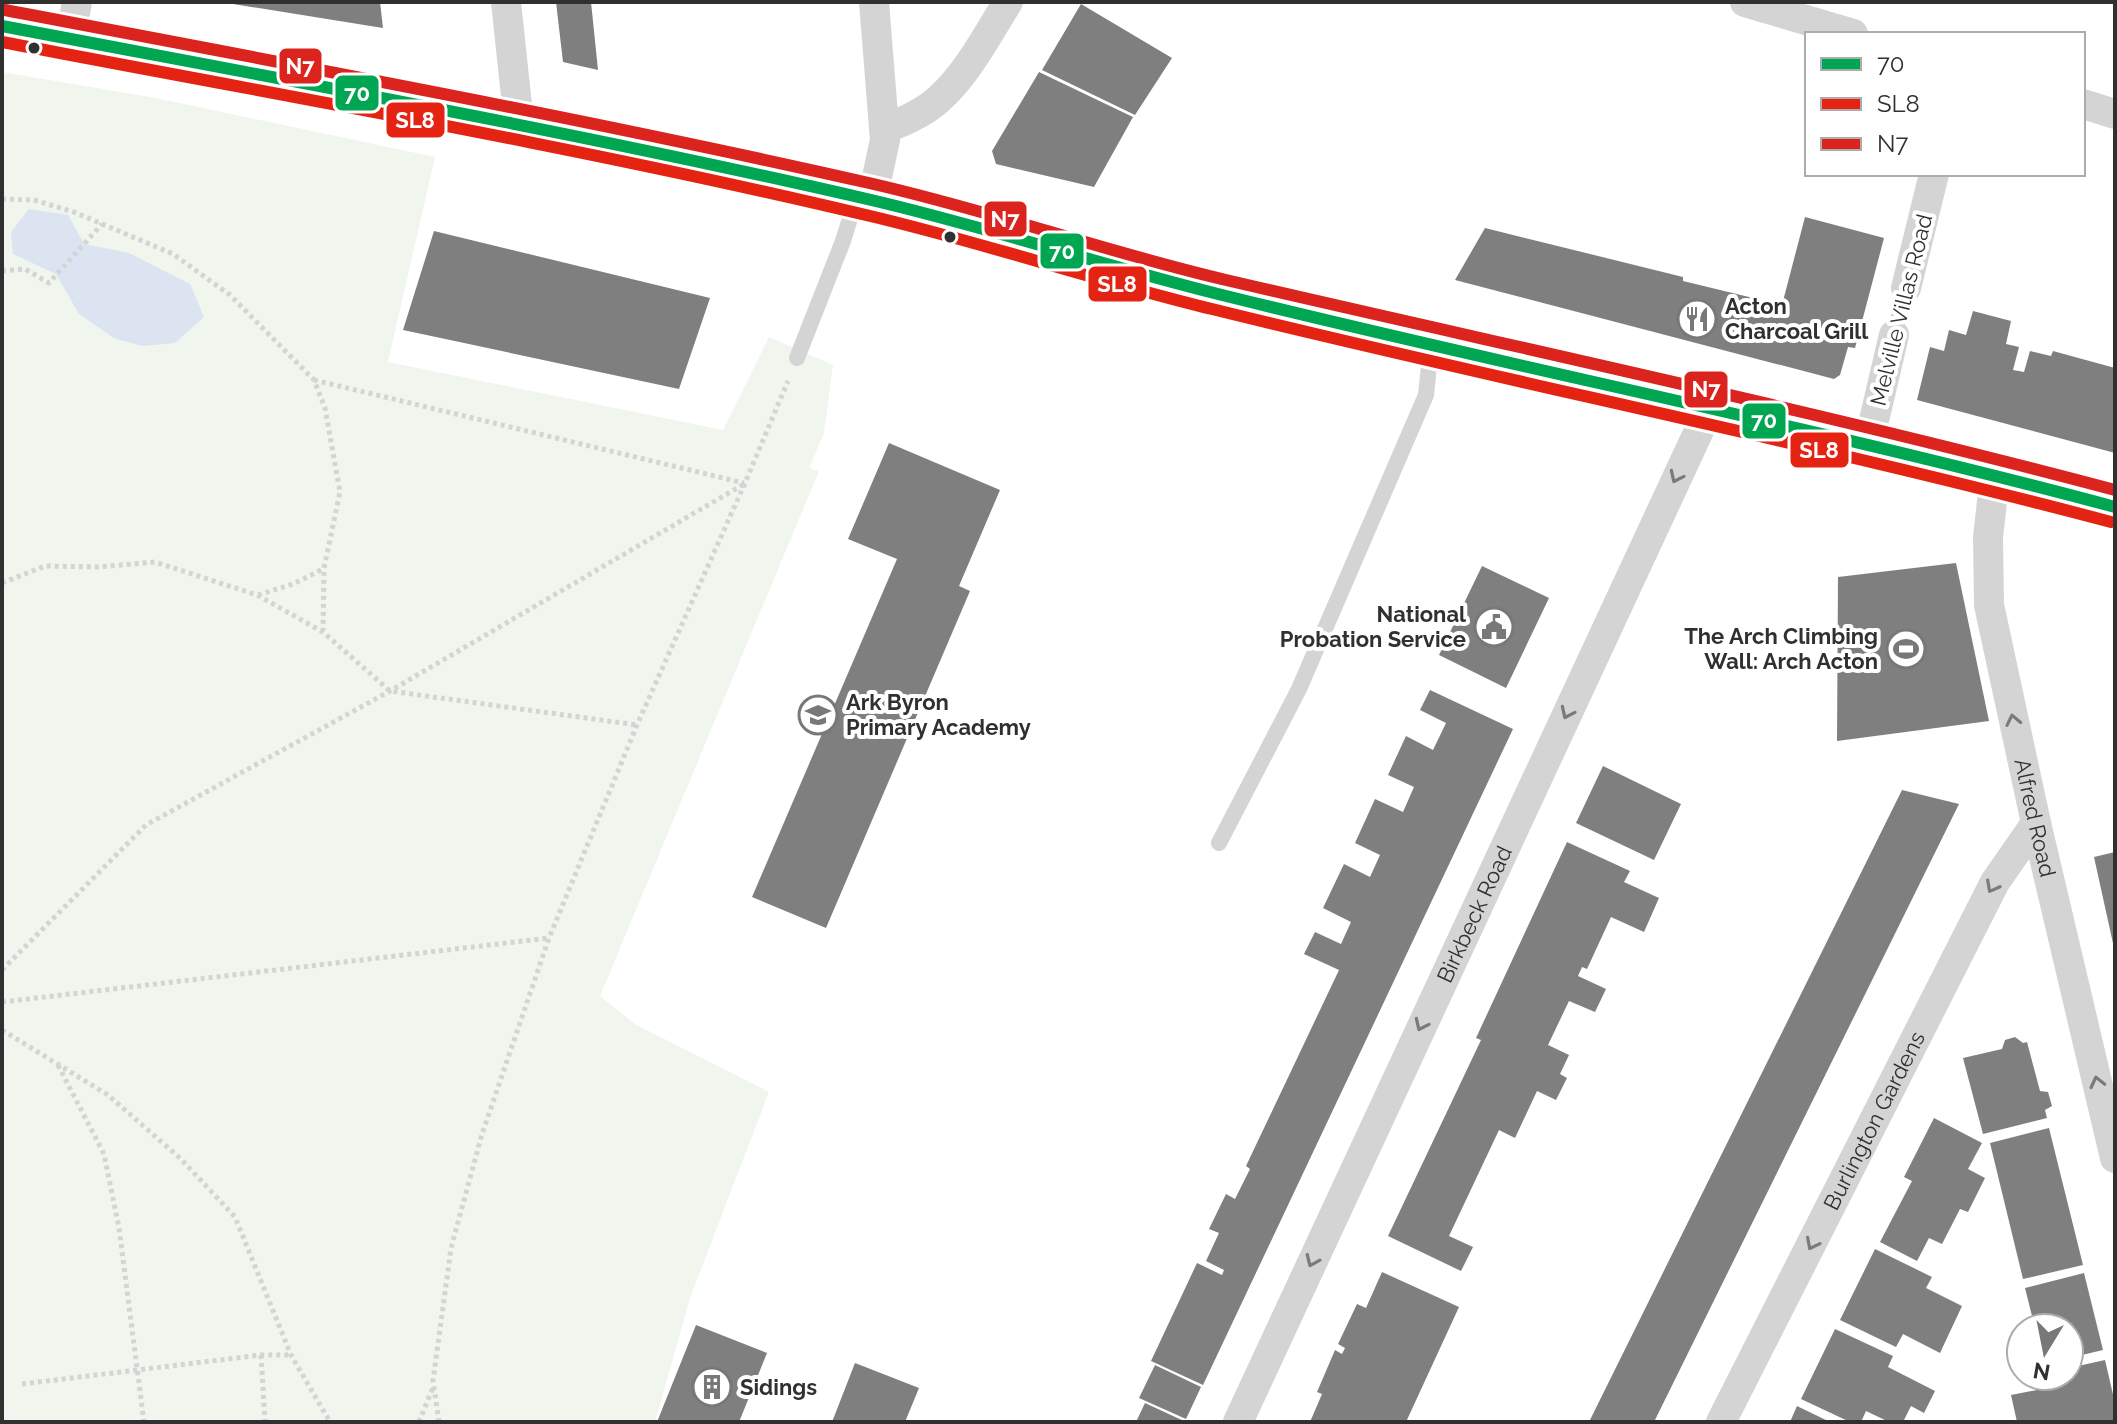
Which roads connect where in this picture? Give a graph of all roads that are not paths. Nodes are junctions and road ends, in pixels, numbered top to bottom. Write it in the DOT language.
graph roads {
  1 [pos="506,2"];
  2 [pos="874,2"];
  3 [pos="1008,2"];
  4 [pos="1745,2"];
  5 [pos="74,20"];
  6 [pos="2,26"];
  7 [pos="1846,32"];
  8 [pos="2085,105"];
  9 [pos="2115,114"];
  10 [pos="519,124"];
  11 [pos="884,129"];
  12 [pos="1934,176"];
  13 [pos="864,198"];
  14 [pos="1906,288"];
  15 [pos="1894,335"];
  16 [pos="1431,344"];
  17 [pos="797,358"];
  18 [pos="1710,407"];
  19 [pos="1868,446"];
  20 [pos="1995,475"];
  21 [pos="2115,507"];
  22 [pos="2036,823"];
  23 [pos="1219,843"];
  24 [pos="2115,1158"];
  25 [pos="1238,1422"];
  26 [pos="1721,1422"];
  1 -- 10 [label="street"];
  2 -- 11 [label="street"];
  3 -- 11 [label="street"];
  4 -- 7 [label="street"];
  5 -- 6 [label="main road"];
  5 -- 10 [label="main road"];
  8 -- 9 [label="street"];
  10 -- 13 [label="main road"];
  11 -- 13 [label="street"];
  12 -- 14 [label="street, Melville Villas Road"];
  13 -- 16 [label="main road"];
  13 -- 17 [label="lane"];
  14 -- 15 [label="lane, Melville Villas Road"];
  15 -- 19 [label="street, Melville Villas Road"];
  16 -- 18 [label="main road"];
  16 -- 23 [label="lane"];
  18 -- 19 [label="main road"];
  18 -- 25 [label="street, Birkbeck Road, one-way"];
  19 -- 20 [label="main road"];
  20 -- 21 [label="main road"];
  22 -- 20 [label="street, Alfred Road, one-way"];
  24 -- 22 [label="street, Alfred Road, one-way"];
  22 -- 26 [label="street, Burlington Gardens, one-way"];
}
